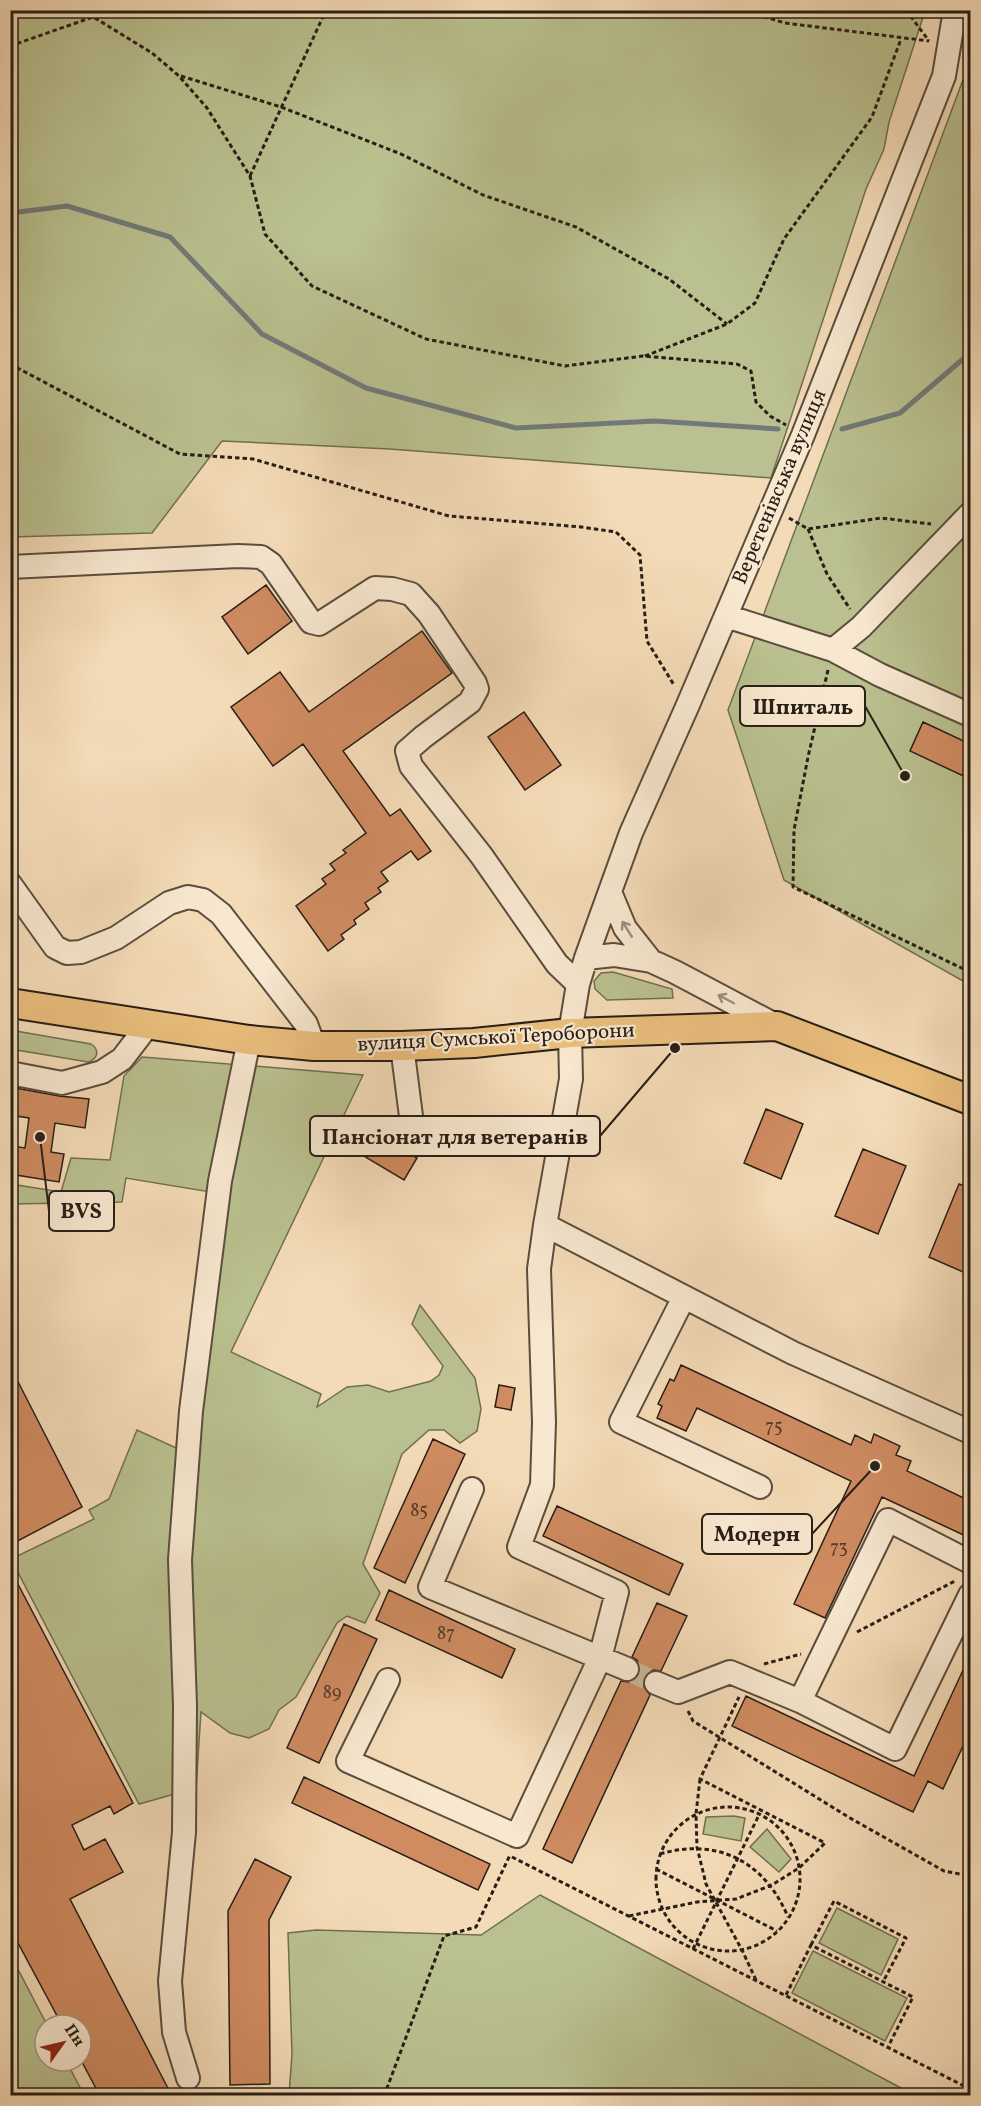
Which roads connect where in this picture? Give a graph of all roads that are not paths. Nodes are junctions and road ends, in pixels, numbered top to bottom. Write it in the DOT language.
graph roads {
  1 [pos="955,10"];
  2 [pos="970,20"];
  3 [pos="939,41"];
  4 [pos="967,525"];
  5 [pos="10,567"];
  6 [pos="726,616"];
  7 [pos="833,650"];
  8 [pos="970,715"];
  9 [pos="10,884"];
  10 [pos="610,892"];
  11 [pos="586,958"];
  12 [pos="651,961"];
  13 [pos="578,984"];
  14 [pos="10,1003"];
  15 [pos="148,1025"];
  16 [pos="777,1026"];
  17 [pos="570,1033"];
  18 [pos="249,1040"];
  19 [pos="314,1046"];
  20 [pos="402,1046"];
  21 [pos="10,1073"];
  22 [pos="970,1100"];
  23 [pos="412,1124"];
  24 [pos="545,1225"];
  25 [pos="684,1297"];
  26 [pos="970,1432"];
  27 [pos="760,1487"];
  28 [pos="472,1489"];
  29 [pos="970,1562"];
  30 [pos="970,1595"];
  31 [pos="600,1658"];
  32 [pos="627,1669"];
  33 [pos="388,1680"];
  34 [pos="656,1683"];
  35 [pos="800,1701"];
  36 [pos="188,2078"];
  1 -- 3 [label="street, Веретенівська вулиця"];
  2 -- 3 [label="street"];
  3 -- 6 [label="street, Веретенівська вулиця"];
  4 -- 7 [label="street"];
  5 -- 13 [label="street"];
  6 -- 7 [label="street"];
  6 -- 10 [label="street, Веретенівська вулиця"];
  7 -- 8 [label="street"];
  9 -- 19 [label="street"];
  10 -- 11 [label="street, Веретенівська вулиця"];
  12 -- 10 [label="street, one-way"];
  11 -- 12 [label="street"];
  11 -- 13 [label="street, Веретенівська вулиця"];
  16 -- 12 [label="street, one-way"];
  13 -- 17 [label="street, Веретенівська вулиця"];
  14 -- 15 [label="main road, вулиця Сумської Тероборони"];
  15 -- 18 [label="main road, вулиця Сумської Тероборони"];
  15 -- 21 [label="street"];
  16 -- 17 [label="main road, вулиця Сумської Тероборони"];
  16 -- 22 [label="main road, вулиця Сумської Тероборони"];
  17 -- 20 [label="main road, вулиця Сумської Тероборони"];
  17 -- 24 [label="street, Веретенівська вулиця"];
  18 -- 19 [label="main road, вулиця Сумської Тероборони"];
  18 -- 36 [label="street"];
  19 -- 20 [label="main road, вулиця Сумської Тероборони"];
  20 -- 23 [label="street"];
  24 -- 25 [label="street"];
  24 -- 31 [label="street, Веретенівська вулиця"];
  25 -- 26 [label="street"];
  25 -- 27 [label="street"];
  28 -- 31 [label="street"];
  29 -- 35 [label="street"];
  30 -- 35 [label="street"];
  31 -- 32 [label="street"];
  31 -- 33 [label="street"];
  34 -- 35 [label="street"];
}
